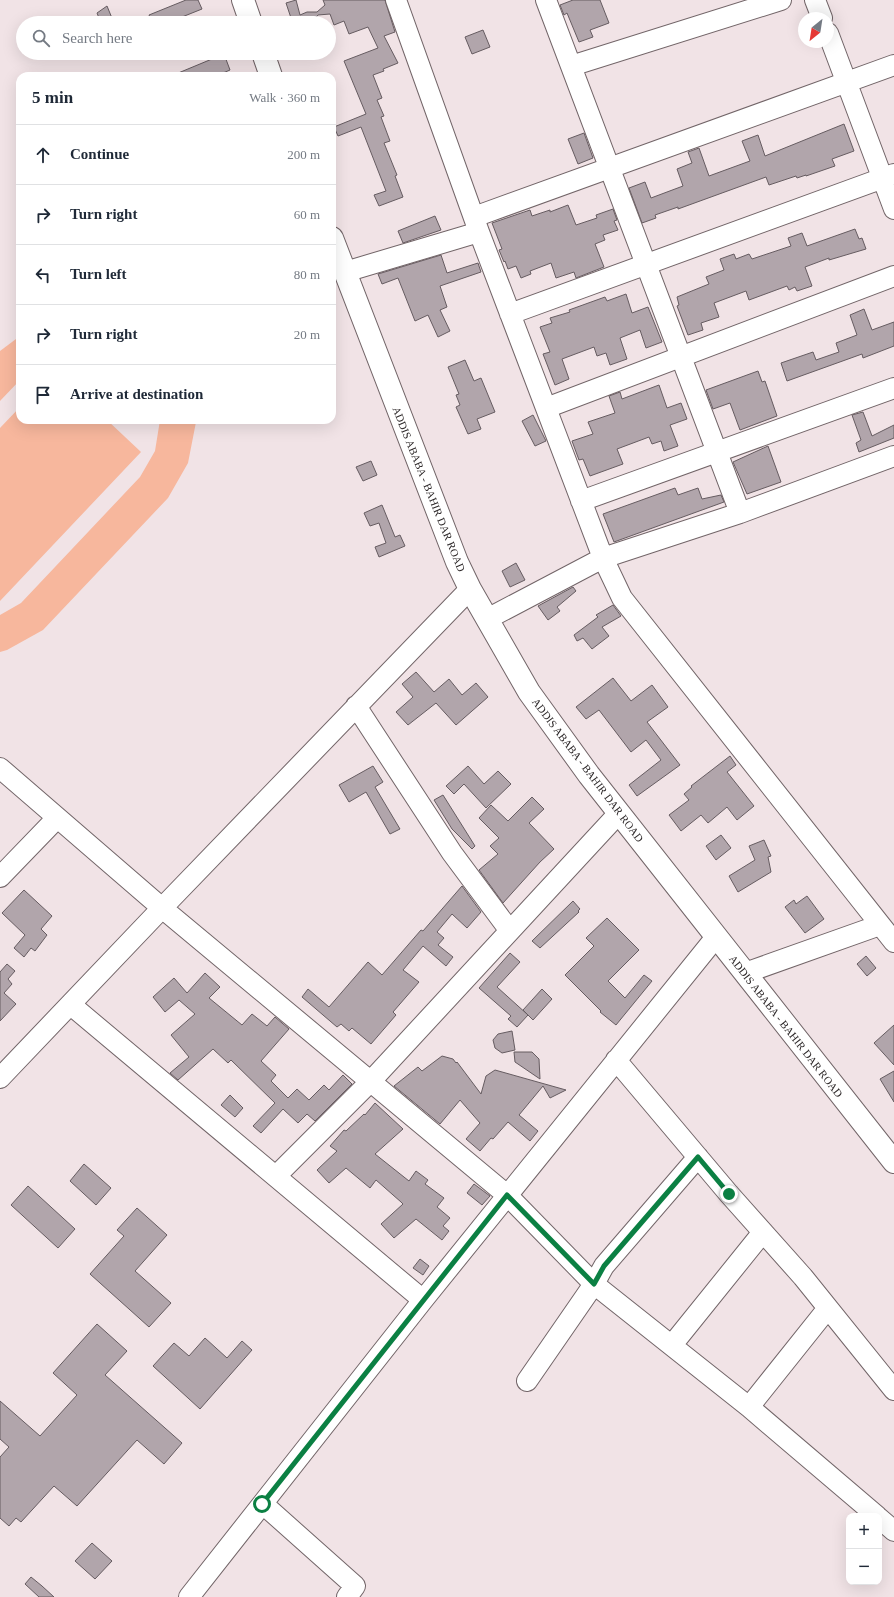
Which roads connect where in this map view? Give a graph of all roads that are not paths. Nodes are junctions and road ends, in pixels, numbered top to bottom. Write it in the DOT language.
graph roads {
  1 [pos="243,0"];
  2 [pos="396,0"];
  3 [pos="546,0"];
  4 [pos="781,0"];
  5 [pos="815,0"];
  6 [pos="820,12"];
  7 [pos="249,16"];
  8 [pos="834,48"];
  9 [pos="265,60"];
  10 [pos="894,65"];
  11 [pos="571,66"];
  12 [pos="270,72"];
  13 [pos="847,83"];
  14 [pos="610,168"];
  15 [pos="888,176"];
  16 [pos="894,209"];
  17 [pos="476,225"];
  18 [pos="336,248"];
  19 [pos="646,264"];
  20 [pos="345,272"];
  21 [pos="894,276"];
  22 [pos="510,314"];
  23 [pos="681,357"];
  24 [pos="894,388"];
  25 [pos="546,408"];
  26 [pos="717,452"];
  27 [pos="894,456"];
  28 [pos="581,501"];
  29 [pos="740,513"];
  30 [pos="603,558"];
  31 [pos="470,589"];
  32 [pos="486,619"];
  33 [pos="356,706"];
  34 [pos="0,768"];
  35 [pos="618,813"];
  36 [pos="57,818"];
  37 [pos="0,877"];
  38 [pos="162,908"];
  39 [pos="880,925"];
  40 [pos="510,931"];
  41 [pos="716,937"];
  42 [pos="894,942"];
  43 [pos="745,973"];
  44 [pos="72,1005"];
  45 [pos="616,1060"];
  46 [pos="0,1078"];
  47 [pos="371,1081"];
  48 [pos="698,1157"];
  49 [pos="894,1162"];
  50 [pos="276,1176"];
  51 [pos="507,1195"];
  52 [pos="763,1232"];
  53 [pos="594,1284"];
  54 [pos="423,1300"];
  55 [pos="828,1308"];
  56 [pos="672,1345"];
  57 [pos="527,1381"];
  58 [pos="894,1390"];
  59 [pos="749,1407"];
  60 [pos="262,1504"];
  61 [pos="873,1513"];
  62 [pos="882,1521"];
  63 [pos="894,1531"];
  64 [pos="189,1597"];
  65 [pos="347,1597"];
  1 -- 7 [label="highway"];
  2 -- 17 [label="street"];
  3 -- 11 [label="street"];
  4 -- 11 [label="street"];
  5 -- 6 [label="street"];
  8 -- 13 [label="street"];
  9 -- 12 [label="highway"];
  10 -- 13 [label="street"];
  11 -- 14 [label="street"];
  13 -- 14 [label="street"];
  13 -- 15 [label="street"];
  14 -- 17 [label="street"];
  14 -- 19 [label="street"];
  15 -- 16 [label="street"];
  15 -- 19 [label="street"];
  17 -- 20 [label="street"];
  17 -- 22 [label="street"];
  18 -- 20 [label="highway, ADDIS ABABA - BAHIR DAR ROAD"];
  19 -- 22 [label="street"];
  19 -- 23 [label="street"];
  20 -- 31 [label="highway, ADDIS ABABA - BAHIR DAR ROAD"];
  21 -- 23 [label="street"];
  22 -- 25 [label="street"];
  23 -- 25 [label="street"];
  23 -- 26 [label="street"];
  24 -- 26 [label="street"];
  25 -- 28 [label="street"];
  26 -- 28 [label="street"];
  26 -- 29 [label="street"];
  27 -- 29 [label="street"];
  28 -- 30 [label="street"];
  29 -- 30 [label="street"];
  30 -- 32 [label="street"];
  30 -- 39 [label="street"];
  31 -- 32 [label="highway, ADDIS ABABA - BAHIR DAR ROAD"];
  31 -- 33 [label="street"];
  32 -- 35 [label="highway, ADDIS ABABA - BAHIR DAR ROAD"];
  33 -- 38 [label="street"];
  33 -- 40 [label="street"];
  34 -- 36 [label="street"];
  35 -- 40 [label="street"];
  35 -- 41 [label="highway, ADDIS ABABA - BAHIR DAR ROAD"];
  36 -- 37 [label="street"];
  36 -- 38 [label="street"];
  38 -- 44 [label="street"];
  38 -- 47 [label="street"];
  39 -- 42 [label="street"];
  39 -- 43 [label="street"];
  40 -- 47 [label="street"];
  41 -- 43 [label="highway, ADDIS ABABA - BAHIR DAR ROAD"];
  41 -- 45 [label="street"];
  43 -- 49 [label="highway, ADDIS ABABA - BAHIR DAR ROAD"];
  44 -- 46 [label="street"];
  44 -- 50 [label="street"];
  45 -- 48 [label="street"];
  45 -- 51 [label="street"];
  47 -- 50 [label="street"];
  47 -- 51 [label="street"];
  48 -- 52 [label="street"];
  48 -- 53 [label="street"];
  50 -- 54 [label="street"];
  51 -- 53 [label="street"];
  51 -- 54 [label="street"];
  52 -- 55 [label="street"];
  52 -- 56 [label="street"];
  53 -- 56 [label="street"];
  53 -- 57 [label="street"];
  54 -- 60 [label="street"];
  55 -- 58 [label="street"];
  55 -- 59 [label="street"];
  56 -- 59 [label="street"];
  59 -- 61 [label="street"];
  60 -- 64 [label="street"];
  60 -- 65 [label="street"];
  62 -- 63 [label="street"];
}
